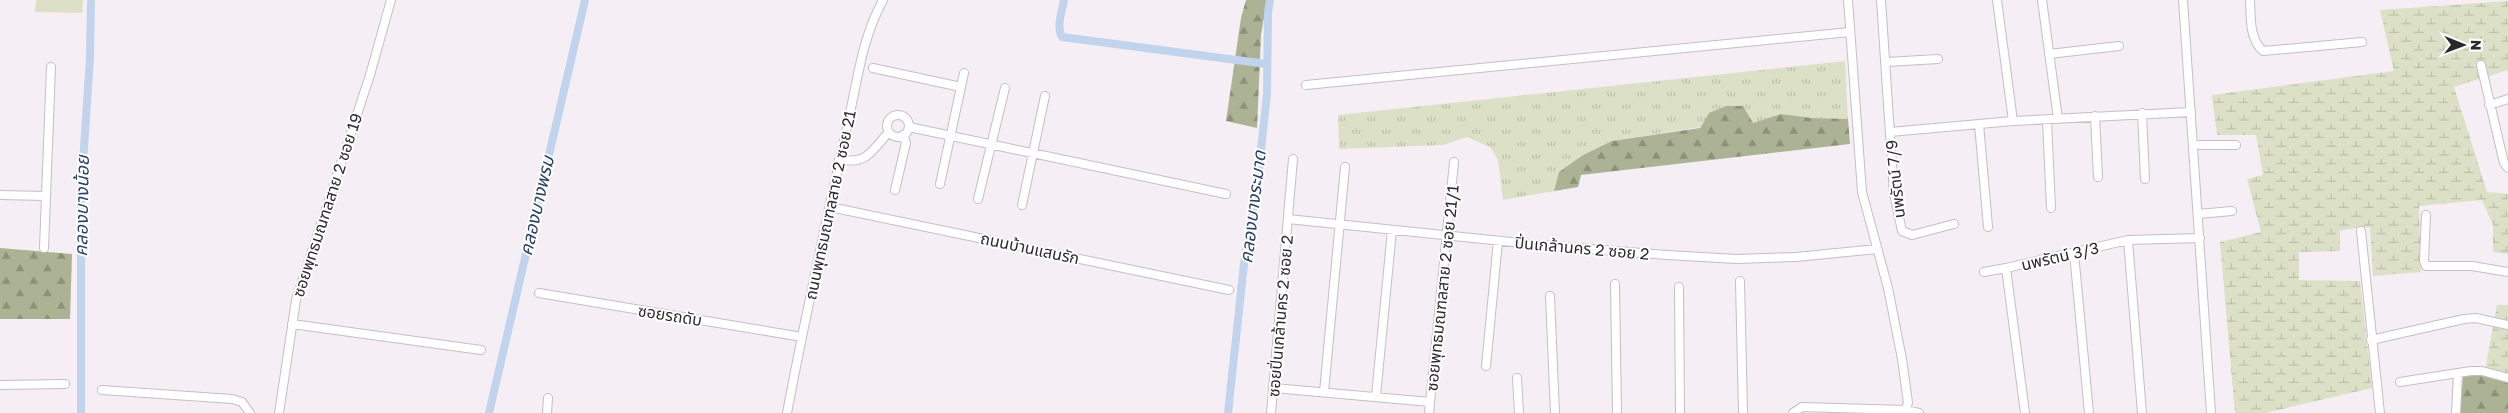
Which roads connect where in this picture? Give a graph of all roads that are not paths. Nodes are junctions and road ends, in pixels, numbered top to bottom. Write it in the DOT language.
graph roads {
  1 [pos="391,0"];
  2 [pos="883,0"];
  3 [pos="1848,0"];
  4 [pos="1881,0"];
  5 [pos="1997,0"];
  6 [pos="2042,0"];
  7 [pos="2183,0"];
  8 [pos="2250,0"];
  9 [pos="1850,32"];
  10 [pos="2362,42"];
  11 [pos="2119,46"];
  12 [pos="2049,54"];
  13 [pos="1938,58"];
  14 [pos="1886,62"];
  15 [pos="2481,65"];
  16 [pos="51,67"];
  17 [pos="873,68"];
  18 [pos="964,73"];
  19 [pos="1306,85"];
  20 [pos="961,86"];
  21 [pos="1005,88"];
  22 [pos="1044,96"];
  23 [pos="2508,99"];
  24 [pos="2489,105"];
  25 [pos="2191,112"];
  26 [pos="2142,113"];
  27 [pos="2095,116"];
  28 [pos="2058,119"];
  29 [pos="2047,120"];
  30 [pos="2013,121"];
  31 [pos="1979,124"];
  32 [pos="909,127"];
  33 [pos="889,132"];
  34 [pos="1890,132"];
  35 [pos="950,135"];
  36 [pos="904,136"];
  37 [pos="992,144"];
  38 [pos="2194,145"];
  39 [pos="2236,145"];
  40 [pos="1033,153"];
  41 [pos="1294,159"];
  42 [pos="839,160"];
  43 [pos="1454,162"];
  44 [pos="1345,167"];
  45 [pos="2508,168"];
  46 [pos="2098,177"];
  47 [pos="2145,178"];
  48 [pos="940,184"];
  49 [pos="895,190"];
  50 [pos="1226,194"];
  51 [pos="0,195"];
  52 [pos="46,196"];
  53 [pos="978,199"];
  54 [pos="1022,205"];
  55 [pos="830,207"];
  56 [pos="2051,208"];
  57 [pos="2232,211"];
  58 [pos="2198,214"];
  59 [pos="2426,215"];
  60 [pos="1288,219"];
  61 [pos="1954,224"];
  62 [pos="1339,225"];
  63 [pos="1988,227"];
  64 [pos="1392,230"];
  65 [pos="2361,231"];
  66 [pos="1447,236"];
  67 [pos="2200,238"];
  68 [pos="2128,240"];
  69 [pos="1498,241"];
  70 [pos="44,248"];
  71 [pos="1877,249"];
  72 [pos="2074,253"];
  73 [pos="2006,268"];
  74 [pos="1984,272"];
  75 [pos="2508,272"];
  76 [pos="1740,281"];
  77 [pos="1615,284"];
  78 [pos="1679,287"];
  79 [pos="1229,290"];
  80 [pos="539,293"];
  81 [pos="1550,296"];
  82 [pos="292,324"];
  83 [pos="2508,325"];
  84 [pos="802,336"];
  85 [pos="2371,340"];
  86 [pos="481,350"];
  87 [pos="1486,366"];
  88 [pos="2458,372"];
  89 [pos="1517,378"];
  90 [pos="2508,378"];
  91 [pos="2400,382"];
  92 [pos="0,384"];
  93 [pos="65,384"];
  94 [pos="1274,388"];
  95 [pos="102,390"];
  96 [pos="1324,392"];
  97 [pos="1376,396"];
  98 [pos="548,398"];
  99 [pos="1430,402"];
  100 [pos="1872,410"];
  101 [pos="1905,410"];
  102 [pos="250,413"];
  103 [pos="280,413"];
  104 [pos="547,413"];
  105 [pos="787,413"];
  106 [pos="1271,413"];
  107 [pos="1429,413"];
  108 [pos="1519,413"];
  109 [pos="1555,413"];
  110 [pos="1617,413"];
  111 [pos="1680,413"];
  112 [pos="1743,413"];
  113 [pos="1793,413"];
  114 [pos="1919,413"];
  115 [pos="2025,413"];
  116 [pos="2089,413"];
  117 [pos="2142,413"];
  118 [pos="2211,413"];
  119 [pos="2380,413"];
  120 [pos="2456,413"];
  1 -- 82 [label="street, ซอยพุทธมณฑลสาย 2 ซอย 19"];
  2 -- 42 [label="street, ถนนพุทธมณฑลสาย 2 ซอย 21"];
  3 -- 9 [label="street"];
  4 -- 14 [label="street"];
  5 -- 30 [label="street"];
  6 -- 12 [label="street"];
  7 -- 25 [label="street"];
  8 -- 10 [label="street"];
  9 -- 19 [label="street"];
  9 -- 71 [label="street"];
  11 -- 12 [label="street"];
  12 -- 28 [label="street"];
  13 -- 14 [label="street"];
  14 -- 34 [label="street"];
  15 -- 24 [label="street"];
  16 -- 52 [label="street"];
  17 -- 20 [label="street"];
  18 -- 20 [label="street"];
  20 -- 35 [label="street"];
  21 -- 37 [label="street"];
  22 -- 40 [label="street"];
  23 -- 24 [label="street"];
  24 -- 45 [label="street"];
  25 -- 26 [label="street"];
  25 -- 38 [label="street"];
  26 -- 27 [label="street"];
  26 -- 47 [label="street"];
  27 -- 28 [label="street"];
  27 -- 46 [label="street"];
  28 -- 29 [label="street"];
  29 -- 30 [label="street"];
  29 -- 56 [label="street"];
  30 -- 31 [label="street"];
  31 -- 34 [label="street"];
  31 -- 63 [label="street"];
  32 -- 33 [label="street"];
  32 -- 35 [label="street"];
  32 -- 36 [label="street"];
  33 -- 36 [label="street"];
  33 -- 42 [label="street"];
  34 -- 61 [label="street, นพรัตน์ 7/9"];
  35 -- 37 [label="street"];
  35 -- 48 [label="street"];
  36 -- 49 [label="street"];
  37 -- 40 [label="street"];
  37 -- 53 [label="street"];
  38 -- 39 [label="street"];
  38 -- 58 [label="street"];
  40 -- 50 [label="street"];
  40 -- 54 [label="street"];
  41 -- 60 [label="street, ซอยปิ่นเกล้านคร 2 ซอย 2"];
  42 -- 55 [label="street, ถนนพุทธมณฑลสาย 2 ซอย 21"];
  43 -- 66 [label="street, ซอยพุทธมณฑลสาย 2 ซอย 21/1"];
  44 -- 62 [label="street"];
  51 -- 52 [label="street"];
  52 -- 70 [label="street"];
  55 -- 79 [label="street, ถนนบ้านแสนรัก"];
  55 -- 84 [label="street, ถนนพุทธมณฑลสาย 2 ซอย 21"];
  57 -- 58 [label="street"];
  58 -- 67 [label="street"];
  59 -- 75 [label="street"];
  60 -- 62 [label="street, ปิ่นเกล้านคร 2 ซอย 2"];
  60 -- 94 [label="street, ซอยปิ่นเกล้านคร 2 ซอย 2"];
  62 -- 64 [label="street, ปิ่นเกล้านคร 2 ซอย 2"];
  62 -- 96 [label="street"];
  64 -- 66 [label="street, ปิ่นเกล้านคร 2 ซอย 2"];
  64 -- 97 [label="street"];
  65 -- 85 [label="street"];
  66 -- 69 [label="street, ปิ่นเกล้านคร 2 ซอย 2"];
  66 -- 99 [label="street, ซอยพุทธมณฑลสาย 2 ซอย 21/1"];
  67 -- 68 [label="street, นพรัตน์ 3/3"];
  67 -- 118 [label="street"];
  68 -- 72 [label="street, นพรัตน์ 3/3"];
  68 -- 117 [label="street"];
  69 -- 71 [label="street, ปิ่นเกล้านคร 2 ซอย 2"];
  69 -- 87 [label="street"];
  71 -- 101 [label="street"];
  72 -- 73 [label="street, นพรัตน์ 3/3"];
  72 -- 116 [label="street"];
  73 -- 74 [label="street"];
  73 -- 115 [label="street, นพรัตน์ 3/3"];
  76 -- 112 [label="street"];
  77 -- 110 [label="street"];
  78 -- 111 [label="street"];
  80 -- 84 [label="street, ซอยรถดับ"];
  81 -- 109 [label="street"];
  82 -- 86 [label="street"];
  82 -- 103 [label="street, ซอยพุทธมณฑลสาย 2 ซอย 19"];
  83 -- 85 [label="street"];
  84 -- 105 [label="street, ถนนพุทธมณฑลสาย 2 ซอย 21"];
  85 -- 119 [label="street"];
  88 -- 90 [label="street"];
  88 -- 91 [label="street"];
  88 -- 120 [label="street"];
  89 -- 108 [label="street"];
  92 -- 93 [label="street"];
  94 -- 96 [label="street"];
  94 -- 106 [label="street, ซอยปิ่นเกล้านคร 2 ซอย 2"];
  95 -- 102 [label="street"];
  96 -- 97 [label="street"];
  97 -- 99 [label="street"];
  98 -- 104 [label="street"];
  99 -- 107 [label="street, ซอยพุทธมณฑลสาย 2 ซอย 21/1"];
  100 -- 101 [label="street"];
  100 -- 113 [label="street"];
  101 -- 114 [label="street"];
}
